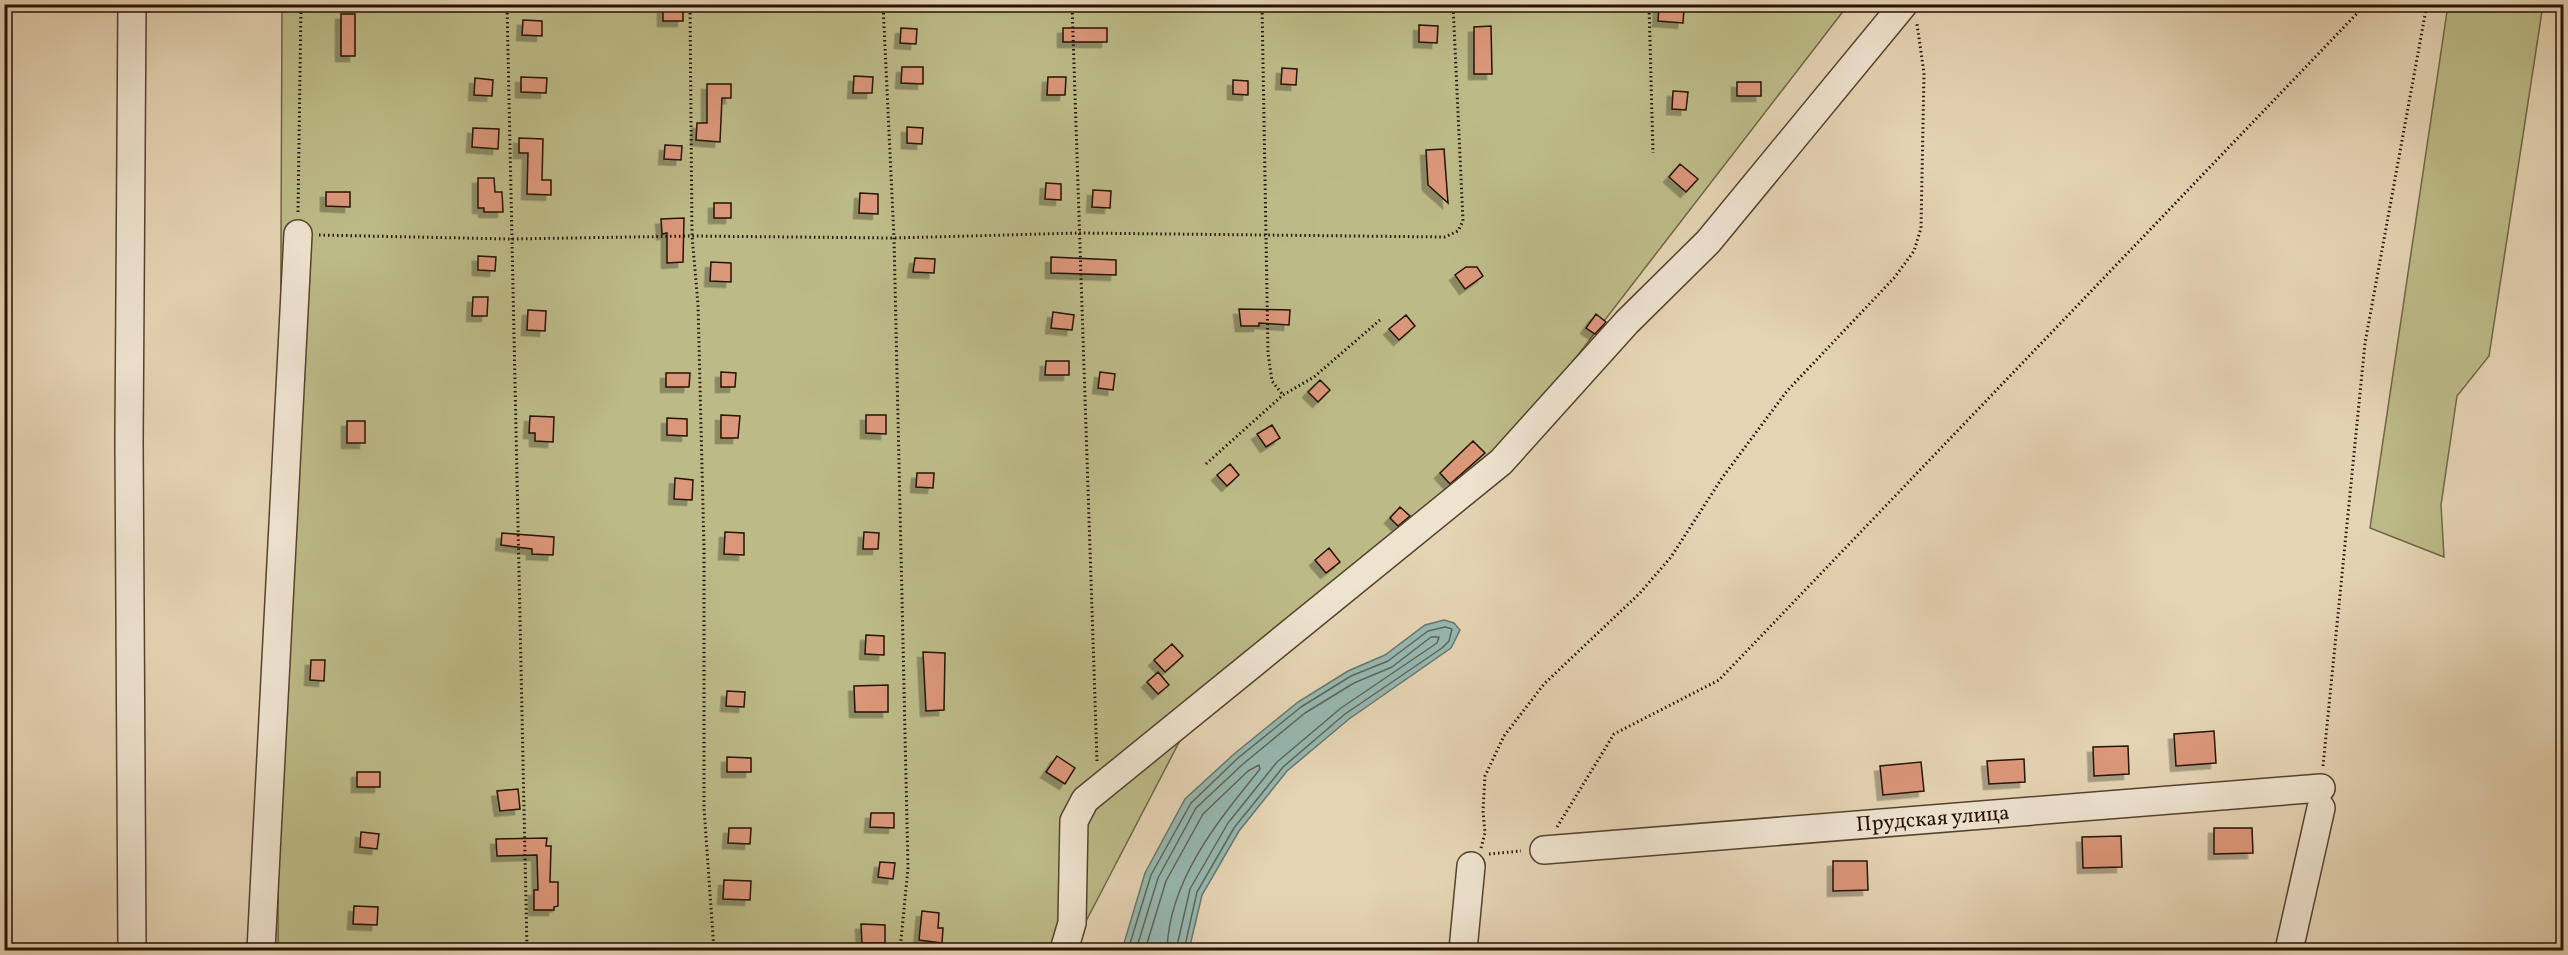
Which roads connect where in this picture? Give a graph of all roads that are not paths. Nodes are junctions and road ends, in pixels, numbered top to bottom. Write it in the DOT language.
graph roads {
  1 [pos="132,4"];
  2 [pos="1910,10"];
  3 [pos="298,234"];
  4 [pos="1544,850"];
  5 [pos="1471,866"];
  6 [pos="132,951"];
  7 [pos="261,951"];
  8 [pos="1064,951"];
  9 [pos="1463,951"];
  10 [pos="2289,951"];
  1 -- 6 [label="street"];
  2 -- 8 [label="street"];
  3 -- 7 [label="street"];
  4 -- 10 [label="street, Прудская улица"];
  5 -- 9 [label="street"];
}
